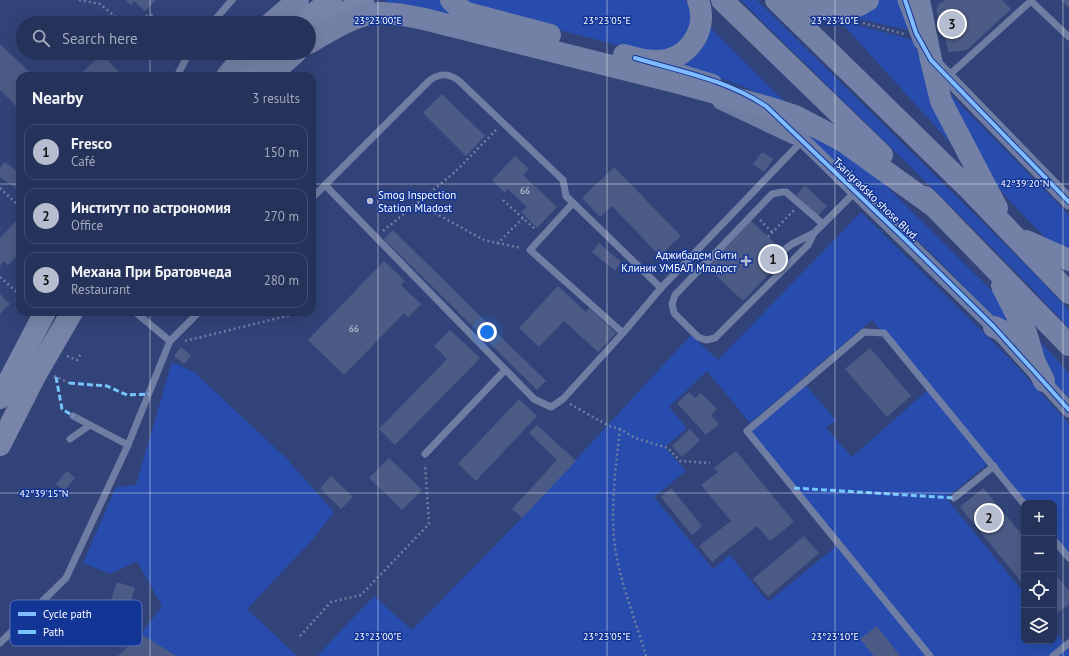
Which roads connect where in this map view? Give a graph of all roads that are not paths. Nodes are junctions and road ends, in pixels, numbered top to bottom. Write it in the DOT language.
graph roads {
  1 [pos="232,0"];
  2 [pos="298,0"];
  3 [pos="331,0"];
  4 [pos="363,0"];
  5 [pos="451,0"];
  6 [pos="698,0"];
  7 [pos="722,0"];
  8 [pos="776,0"];
  9 [pos="798,0"];
  10 [pos="868,0"];
  11 [pos="905,0"];
  12 [pos="919,0"];
  13 [pos="218,16"];
  14 [pos="279,16"];
  15 [pos="311,16"];
  16 [pos="316,37"];
  17 [pos="1069,37"];
  18 [pos="316,39"];
  19 [pos="635,58"];
  20 [pos="185,60"];
  21 [pos="240,60"];
  22 [pos="257,60"];
  23 [pos="287,60"];
  24 [pos="931,60"];
  25 [pos="179,72"];
  26 [pos="230,72"];
  27 [pos="244,72"];
  28 [pos="274,72"];
  29 [pos="946,77"];
  30 [pos="675,82"];
  31 [pos="767,107"];
  32 [pos="802,141"];
  33 [pos="325,185"];
  34 [pos="855,192"];
  35 [pos="316,194"];
  36 [pos="1069,202"];
  37 [pos="573,203"];
  38 [pos="935,207"];
  39 [pos="823,224"];
  40 [pos="814,233"];
  41 [pos="1012,233"];
  42 [pos="784,250"];
  43 [pos="988,260"];
  44 [pos="1069,260"];
  45 [pos="660,288"];
  46 [pos="1069,293"];
  47 [pos="42,316"];
  48 [pos="70,316"];
  49 [pos="140,316"];
  50 [pos="195,316"];
  51 [pos="1019,318"];
  52 [pos="994,327"];
  53 [pos="623,333"];
  54 [pos="170,341"];
  55 [pos="1069,345"];
  56 [pos="505,370"];
  57 [pos="1044,381"];
  58 [pos="0,398"];
  59 [pos="1069,410"];
  60 [pos="73,416"];
  61 [pos="90,425"];
  62 [pos="70,439"];
  63 [pos="0,445"];
  64 [pos="128,445"];
  65 [pos="425,454"];
  66 [pos="994,466"];
  67 [pos="954,498"];
  68 [pos="1021,500"];
  69 [pos="1057,544"];
  70 [pos="1069,558"];
  71 [pos="44,600"];
  72 [pos="10,633"];
  73 [pos="0,643"];
  74 [pos="1069,644"];
  75 [pos="930,656"];
  76 [pos="1053,656"];
  1 -- 13 [label="lane"];
  2 -- 14 [label="highway"];
  3 -- 15 [label="main road"];
  4 -- 16 [label="main road"];
  5 -- 19 [label="highway"];
  6 -- 19 [label="highway"];
  7 -- 38 [label="highway"];
  8 -- 41 [label="highway"];
  9 -- 10 [label="highway"];
  11 -- 24 [label="street"];
  12 -- 24 [label="highway"];
  17 -- 29 [label="lane"];
  18 -- 30 [label="highway"];
  19 -- 31 [label="street, Tsarigradsko shose Blvd."];
  20 -- 25 [label="lane"];
  21 -- 26 [label="highway"];
  22 -- 27 [label="main road"];
  23 -- 28 [label="main road"];
  24 -- 29 [label="street"];
  24 -- 41 [label="highway"];
  29 -- 36 [label="street"];
  30 -- 31 [label="highway"];
  30 -- 32 [label="street, Tsarigradsko shose Blvd."];
  31 -- 32 [label="street, Tsarigradsko shose Blvd."];
  31 -- 38 [label="highway"];
  32 -- 34 [label="street, Tsarigradsko shose Blvd."];
  32 -- 45 [label="lane"];
  33 -- 35 [label="lane"];
  33 -- 37 [label="lane"];
  33 -- 56 [label="lane"];
  34 -- 39 [label="lane"];
  34 -- 52 [label="street, Tsarigradsko shose Blvd."];
  37 -- 45 [label="lane"];
  37 -- 53 [label="lane"];
  38 -- 43 [label="highway"];
  39 -- 40 [label="lane"];
  39 -- 40 [label="lane"];
  40 -- 42 [label="lane"];
  41 -- 44 [label="highway"];
  41 -- 46 [label="highway"];
  43 -- 51 [label="highway"];
  43 -- 55 [label="highway"];
  45 -- 53 [label="lane"];
  47 -- 58 [label="main road"];
  48 -- 63 [label="main road"];
  49 -- 54 [label="lane"];
  50 -- 54 [label="lane"];
  51 -- 52 [label="highway"];
  51 -- 57 [label="highway"];
  52 -- 57 [label="street, Tsarigradsko shose Blvd."];
  53 -- 56 [label="lane"];
  54 -- 64 [label="lane"];
  56 -- 65 [label="lane"];
  57 -- 59 [label="street, Tsarigradsko shose Blvd."];
  60 -- 61 [label="lane"];
  61 -- 62 [label="lane"];
  61 -- 64 [label="lane"];
  64 -- 71 [label="lane"];
  66 -- 67 [label="lane"];
  66 -- 68 [label="lane"];
  66 -- 75 [label="lane"];
  69 -- 70 [label="lane"];
  72 -- 73 [label="lane"];
  74 -- 76 [label="lane"];
}
